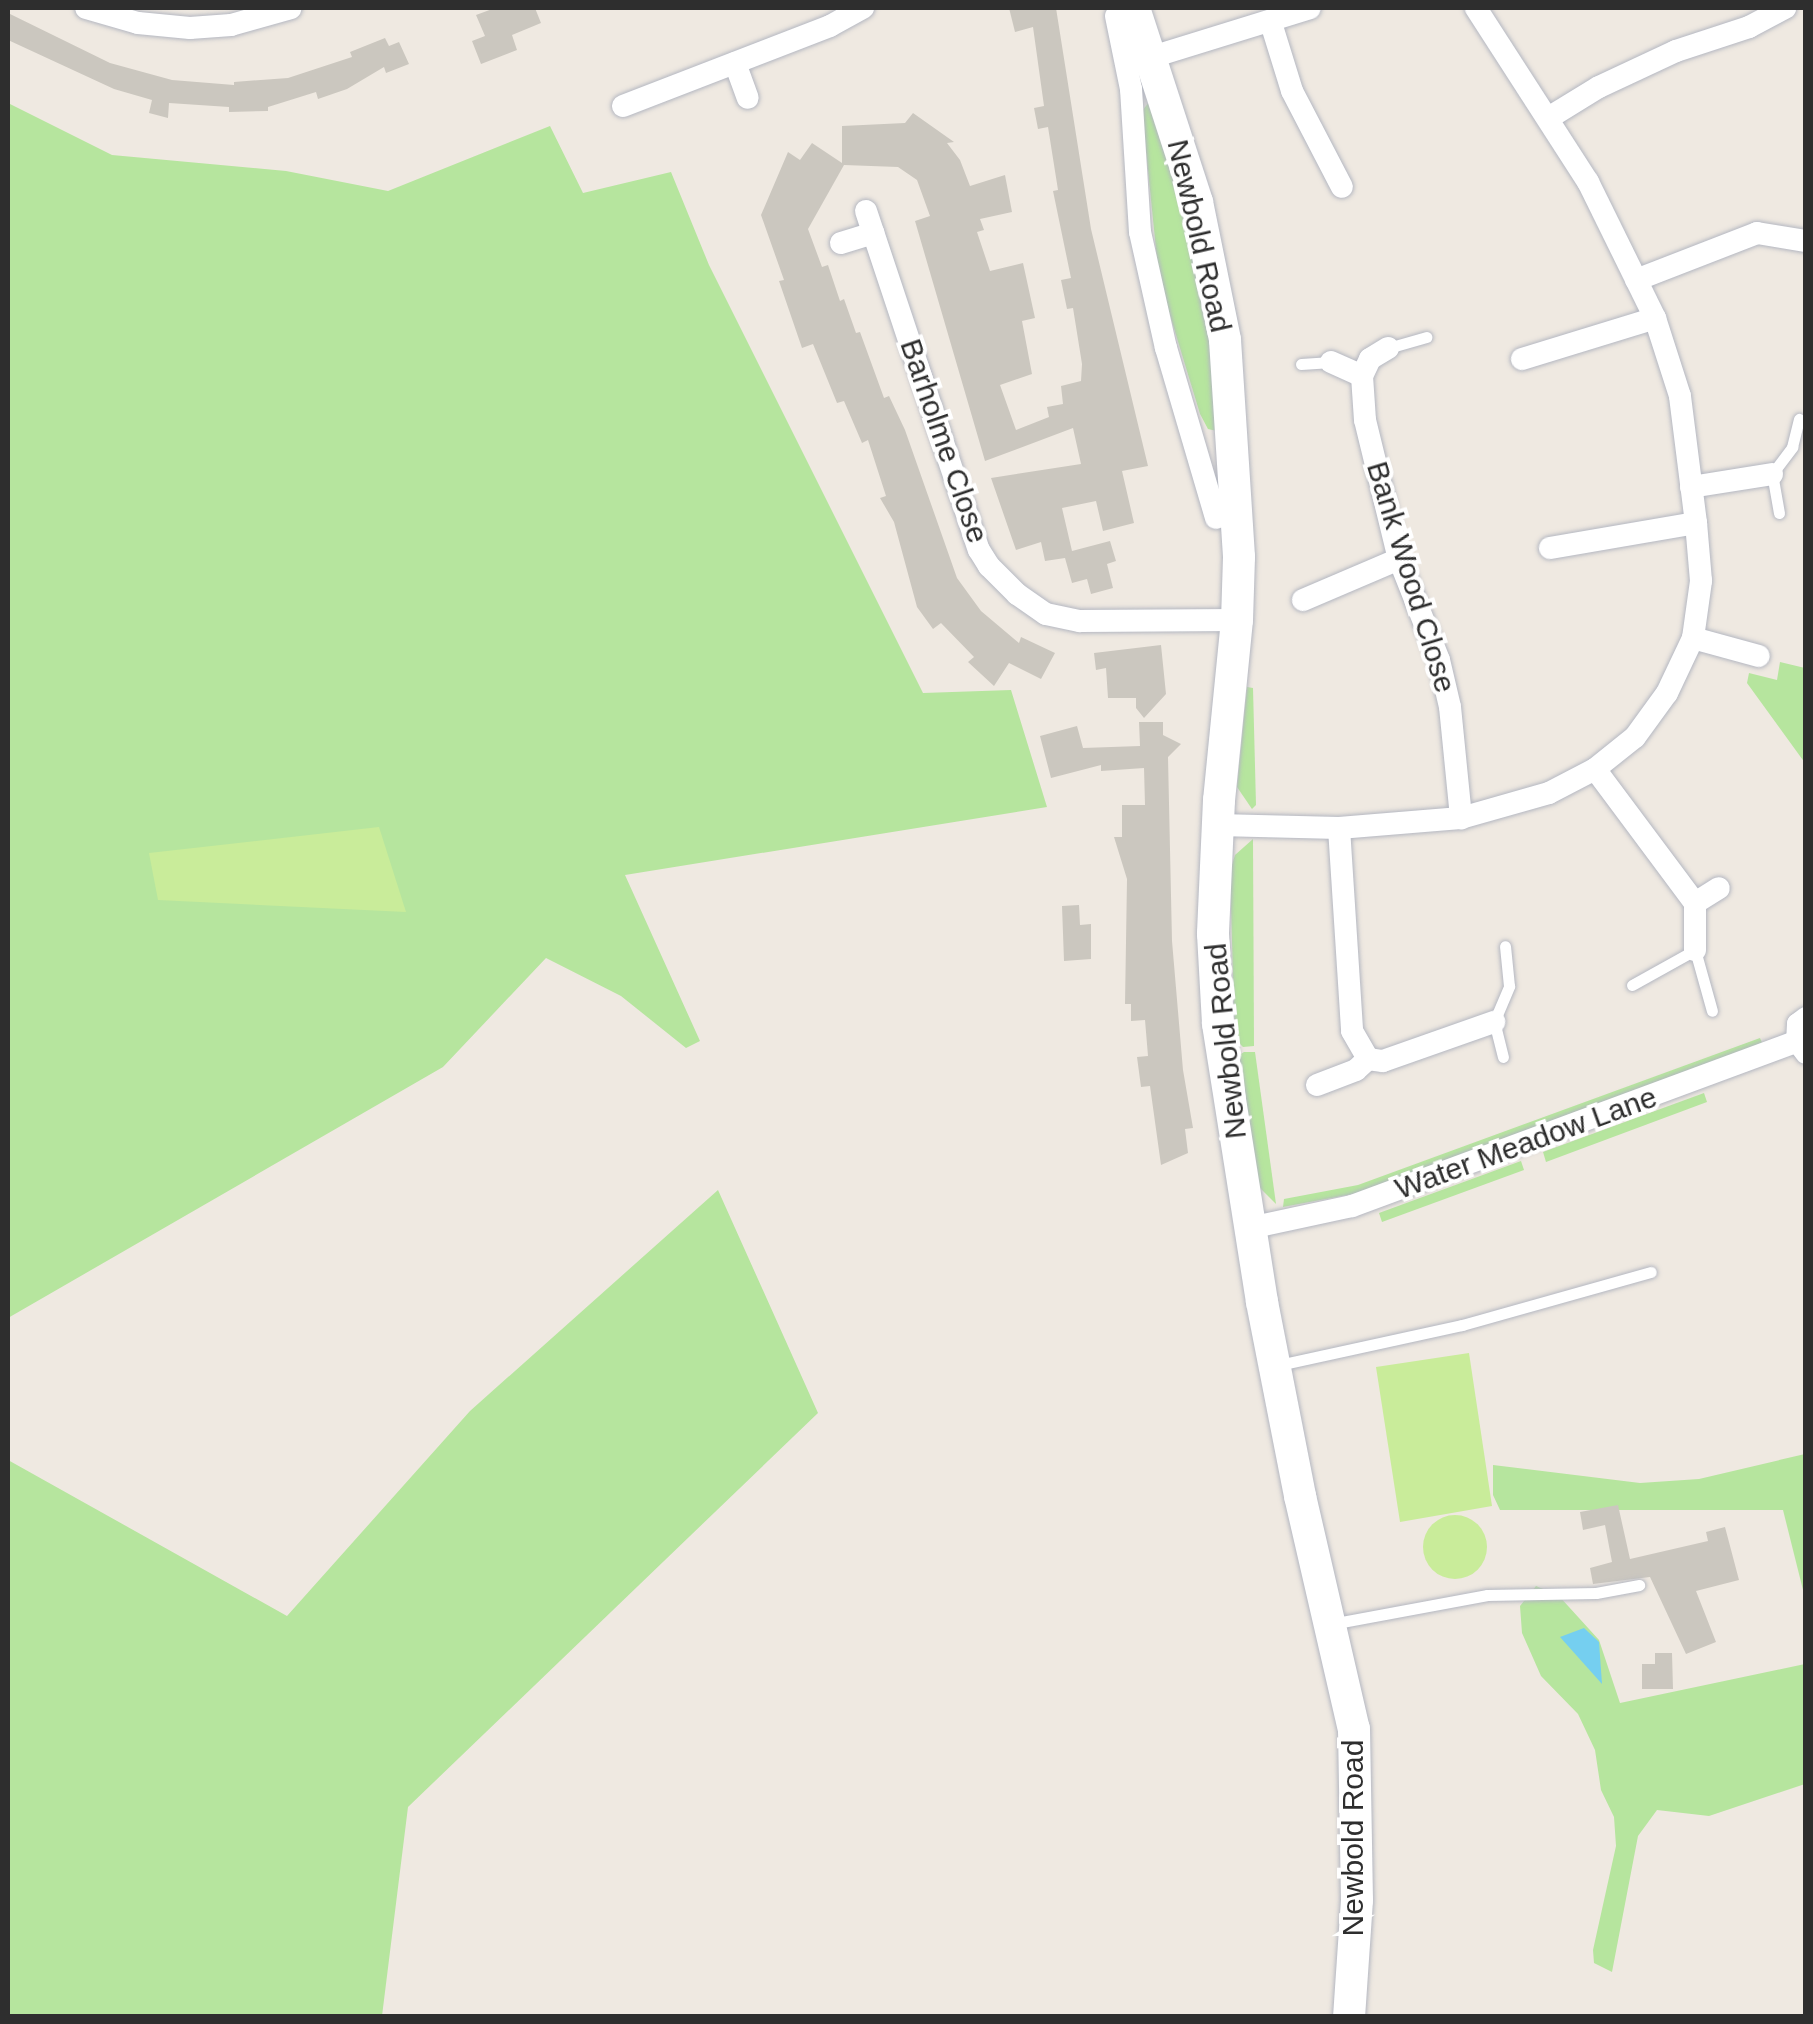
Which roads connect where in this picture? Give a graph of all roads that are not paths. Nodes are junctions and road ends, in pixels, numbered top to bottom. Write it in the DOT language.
graph roads {
  1 [pos="86,8"];
  2 [pos="291,8"];
  3 [pos="863,8"];
  4 [pos="1310,8"];
  5 [pos="1476,8"];
  6 [pos="1786,8"];
  7 [pos="1125,12"];
  8 [pos="1270,22"];
  9 [pos="734,62"];
  10 [pos="1147,76"];
  11 [pos="748,98"];
  12 [pos="623,106"];
  13 [pos="1550,117"];
  14 [pos="1342,186"];
  15 [pos="1806,241"];
  16 [pos="841,244"];
  17 [pos="1636,280"];
  18 [pos="1656,318"];
  19 [pos="1426,337"];
  20 [pos="1388,348"];
  21 [pos="1522,359"];
  22 [pos="1332,362"];
  23 [pos="1301,364"];
  24 [pos="1362,376"];
  25 [pos="1799,419"];
  26 [pos="1234,446"];
  27 [pos="1199,452"];
  28 [pos="1772,474"];
  29 [pos="1691,487"];
  30 [pos="1779,513"];
  31 [pos="1216,518"];
  32 [pos="1696,523"];
  33 [pos="1550,548"];
  34 [pos="1399,559"];
  35 [pos="1303,600"];
  36 [pos="1237,620"];
  37 [pos="1693,638"];
  38 [pos="1759,656"];
  39 [pos="1595,769"];
  40 [pos="1461,818"];
  41 [pos="1218,825"];
  42 [pos="1339,828"];
  43 [pos="1719,888"];
  44 [pos="1695,903"];
  45 [pos="1506,946"];
  46 [pos="1695,950"];
  47 [pos="1632,985"];
  48 [pos="1712,1010"];
  49 [pos="1806,1018"];
  50 [pos="1494,1022"];
  51 [pos="1801,1047"];
  52 [pos="1504,1057"];
  53 [pos="1368,1059"];
  54 [pos="1317,1085"];
  55 [pos="1250,1228"];
  56 [pos="1652,1272"];
  57 [pos="1274,1366"];
  58 [pos="1639,1585"];
  59 [pos="1331,1624"];
  60 [pos="1348,2016"];
  1 -- 2 [label="street"];
  3 -- 9 [label="street"];
  4 -- 8 [label="street"];
  5 -- 13 [label="street"];
  6 -- 13 [label="street"];
  7 -- 10 [label="main road, Newbold Road"];
  8 -- 10 [label="street"];
  8 -- 14 [label="street"];
  9 -- 11 [label="street"];
  9 -- 12 [label="street"];
  10 -- 26 [label="main road, Newbold Road"];
  10 -- 27 [label="street, Newbold Road"];
  13 -- 17 [label="street"];
  15 -- 17 [label="street"];
  16 -- 36 [label="street, Barholme Close"];
  17 -- 18 [label="street"];
  18 -- 21 [label="street"];
  18 -- 29 [label="street"];
  19 -- 20 [label="lane"];
  20 -- 24 [label="street"];
  22 -- 23 [label="lane"];
  22 -- 24 [label="street"];
  24 -- 34 [label="street, Bank Wood Close"];
  25 -- 28 [label="lane"];
  26 -- 27 [label="lane"];
  26 -- 36 [label="main road, Newbold Road"];
  27 -- 31 [label="street, Newbold Road"];
  28 -- 29 [label="street"];
  28 -- 30 [label="lane"];
  29 -- 32 [label="street"];
  32 -- 33 [label="street"];
  32 -- 37 [label="street"];
  34 -- 35 [label="street"];
  34 -- 40 [label="street, Bank Wood Close"];
  36 -- 41 [label="main road, Newbold Road"];
  37 -- 38 [label="street"];
  37 -- 39 [label="street"];
  39 -- 40 [label="street"];
  39 -- 44 [label="street"];
  40 -- 42 [label="street"];
  41 -- 42 [label="street"];
  41 -- 55 [label="main road, Newbold Road"];
  42 -- 53 [label="street"];
  43 -- 44 [label="street"];
  44 -- 46 [label="street"];
  45 -- 50 [label="lane"];
  46 -- 47 [label="lane"];
  46 -- 48 [label="lane"];
  49 -- 51 [label="street, Water Meadow Lane"];
  50 -- 52 [label="lane"];
  50 -- 53 [label="street"];
  51 -- 55 [label="street, Water Meadow Lane"];
  53 -- 54 [label="street"];
  55 -- 57 [label="main road, Newbold Road"];
  56 -- 57 [label="lane"];
  57 -- 59 [label="main road, Newbold Road"];
  58 -- 59 [label="lane"];
  59 -- 60 [label="main road, Newbold Road"];
}
